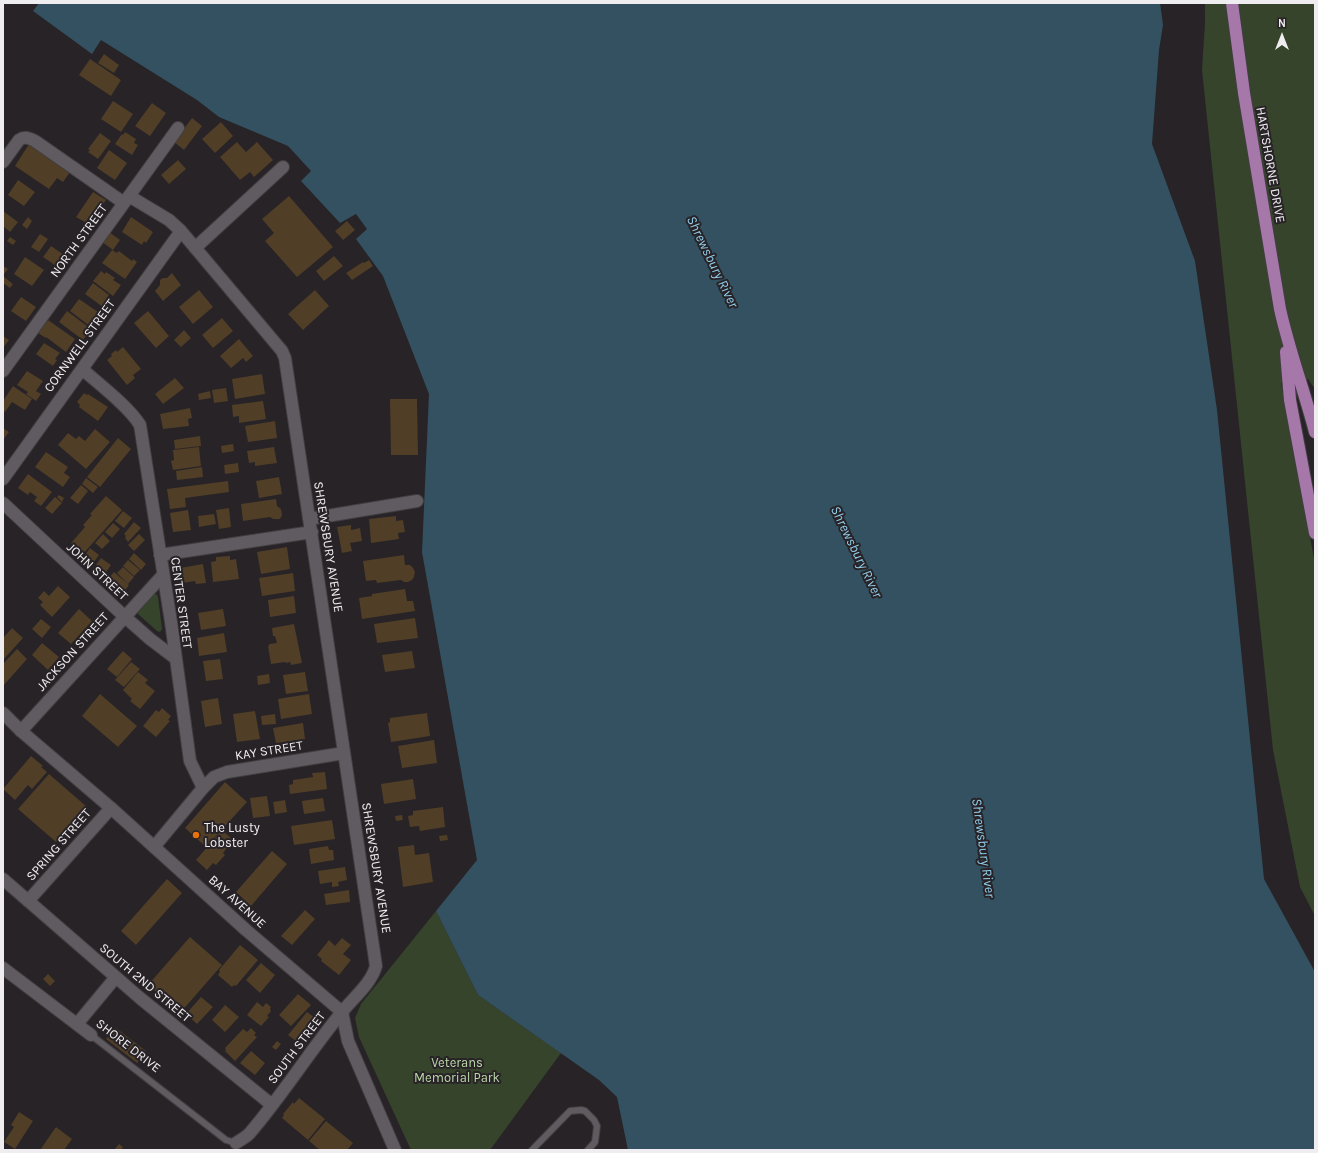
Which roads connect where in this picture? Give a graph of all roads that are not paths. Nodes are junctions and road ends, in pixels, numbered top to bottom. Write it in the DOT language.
graph roads {
  1 [pos="1232,3"];
  2 [pos="178,128"];
  3 [pos="3,162"];
  4 [pos="283,167"];
  5 [pos="126,199"];
  6 [pos="181,231"];
  7 [pos="195,248"];
  8 [pos="1285,330"];
  9 [pos="82,369"];
  10 [pos="3,371"];
  11 [pos="1315,432"];
  12 [pos="3,479"];
  13 [pos="417,501"];
  14 [pos="3,503"];
  15 [pos="309,518"];
  16 [pos="312,532"];
  17 [pos="1315,533"];
  18 [pos="160,555"];
  19 [pos="163,575"];
  20 [pos="124,616"];
  21 [pos="175,658"];
  22 [pos="3,714"];
  23 [pos="21,732"];
  24 [pos="344,753"];
  25 [pos="203,788"];
  26 [pos="111,808"];
  27 [pos="154,847"];
  28 [pos="3,879"];
  29 [pos="28,901"];
  30 [pos="376,966"];
  31 [pos="3,968"];
  32 [pos="116,977"];
  33 [pos="342,1012"];
  34 [pos="78,1024"];
  35 [pos="92,1035"];
  36 [pos="272,1106"];
  37 [pos="241,1144"];
  38 [pos="395,1150"];
  39 [pos="532,1150"];
  40 [pos="588,1150"];
  1 -- 8 [label="main road, HARTSHORNE DRIVE"];
  2 -- 5 [label="street, NORTH STREET"];
  3 -- 5 [label="street, SHREWSBURY AVENUE"];
  4 -- 7 [label="street"];
  5 -- 6 [label="street, SHREWSBURY AVENUE"];
  5 -- 10 [label="street, NORTH STREET"];
  6 -- 7 [label="street, SHREWSBURY AVENUE"];
  6 -- 9 [label="street, CORNWELL STREET"];
  7 -- 15 [label="street, SHREWSBURY AVENUE"];
  8 -- 11 [label="main road, HARTSHORNE DRIVE"];
  8 -- 17 [label="main road, HARTSHORNE DRIVE"];
  9 -- 12 [label="street, CORNWELL STREET"];
  9 -- 18 [label="street, CENTER STREET"];
  13 -- 15 [label="street"];
  14 -- 20 [label="street, JOHN STREET"];
  15 -- 16 [label="street, SHREWSBURY AVENUE"];
  16 -- 18 [label="street"];
  16 -- 24 [label="street, SHREWSBURY AVENUE"];
  18 -- 19 [label="street, CENTER STREET"];
  19 -- 20 [label="street, JACKSON STREET"];
  19 -- 21 [label="street, CENTER STREET"];
  20 -- 21 [label="street, JOHN STREET"];
  20 -- 23 [label="street, JACKSON STREET"];
  21 -- 25 [label="street, CENTER STREET"];
  22 -- 23 [label="street, BAY AVENUE"];
  23 -- 26 [label="street, BAY AVENUE"];
  24 -- 25 [label="street, KAY STREET"];
  24 -- 30 [label="street, SHREWSBURY AVENUE"];
  25 -- 27 [label="street"];
  26 -- 27 [label="street, BAY AVENUE"];
  26 -- 29 [label="street, SPRING STREET"];
  27 -- 33 [label="street, BAY AVENUE"];
  28 -- 29 [label="street, SOUTH 2ND STREET"];
  29 -- 32 [label="street, SOUTH 2ND STREET"];
  30 -- 33 [label="street, SOUTH STREET"];
  31 -- 34 [label="street, SHORE DRIVE"];
  32 -- 34 [label="street"];
  32 -- 36 [label="street, SOUTH 2ND STREET"];
  33 -- 36 [label="street, SOUTH STREET"];
  33 -- 38 [label="street"];
  34 -- 35 [label="street, SHORE DRIVE"];
  35 -- 37 [label="lane, SHORE DRIVE"];
  36 -- 37 [label="street, SOUTH STREET"];
  39 -- 40 [label="lane"];
}
